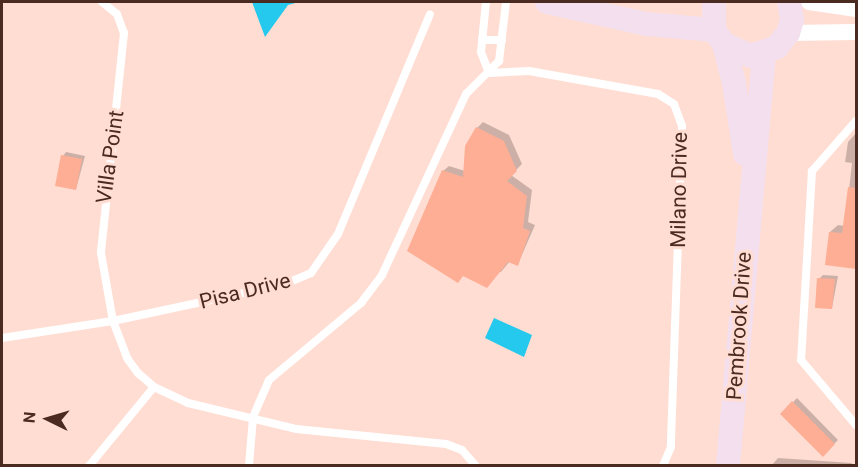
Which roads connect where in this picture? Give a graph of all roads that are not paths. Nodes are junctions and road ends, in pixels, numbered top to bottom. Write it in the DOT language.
graph roads {
  1 [pos="102,2"];
  2 [pos="486,2"];
  3 [pos="506,2"];
  4 [pos="547,2"];
  5 [pos="714,2"];
  6 [pos="789,2"];
  7 [pos="809,2"];
  8 [pos="856,9"];
  9 [pos="430,14"];
  10 [pos="856,32"];
  11 [pos="788,33"];
  12 [pos="719,37"];
  13 [pos="482,40"];
  14 [pos="502,40"];
  15 [pos="764,54"];
  16 [pos="489,73"];
  17 [pos="856,121"];
  18 [pos="750,186"];
  19 [pos="114,321"];
  20 [pos="2,338"];
  21 [pos="154,387"];
  22 [pos="253,417"];
  23 [pos="856,425"];
  24 [pos="89,465"];
  25 [pos="249,465"];
  26 [pos="476,465"];
  27 [pos="663,465"];
  28 [pos="728,465"];
  1 -- 19 [label="lane, Villa Point"];
  2 -- 13 [label="lane"];
  3 -- 14 [label="lane"];
  4 -- 12 [label="street"];
  5 -- 12 [label="street, Pembrook Drive"];
  6 -- 11 [label="street"];
  7 -- 8 [label="street"];
  9 -- 19 [label="lane, Pisa Drive"];
  10 -- 11 [label="street"];
  11 -- 15 [label="street"];
  12 -- 15 [label="street"];
  12 -- 18 [label="street, Pembrook Drive"];
  13 -- 14 [label="lane"];
  13 -- 16 [label="lane"];
  14 -- 16 [label="lane"];
  15 -- 18 [label="street, Pembrook Drive"];
  16 -- 22 [label="lane"];
  16 -- 27 [label="lane, Milano Drive"];
  17 -- 23 [label="lane"];
  18 -- 28 [label="street, Pembrook Drive"];
  19 -- 20 [label="lane, Pisa Drive"];
  19 -- 21 [label="lane"];
  21 -- 22 [label="lane"];
  21 -- 24 [label="lane"];
  22 -- 25 [label="lane"];
  22 -- 26 [label="lane"];
}
